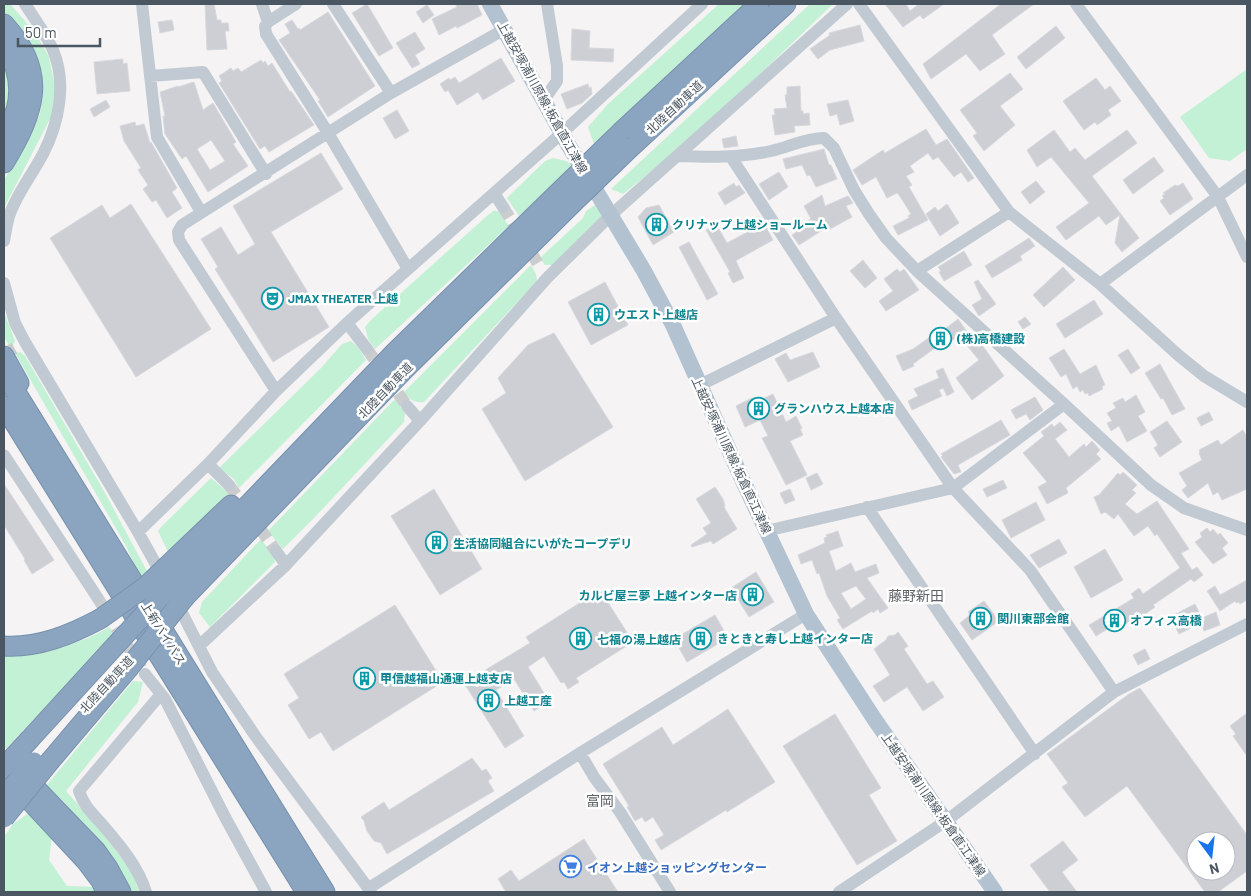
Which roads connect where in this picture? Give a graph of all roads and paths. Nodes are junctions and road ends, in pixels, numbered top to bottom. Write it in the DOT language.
graph roads {
  1 [pos="25,4"];
  2 [pos="142,4"];
  3 [pos="262,4"];
  4 [pos="296,4"];
  5 [pos="333,4"];
  6 [pos="490,4"];
  7 [pos="547,4"];
  8 [pos="702,4"];
  9 [pos="759,4"];
  10 [pos="786,4"];
  11 [pos="847,4"];
  12 [pos="859,4"];
  13 [pos="1076,4"];
  14 [pos="268,22"];
  15 [pos="4,24"];
  16 [pos="505,29"];
  17 [pos="4,44"];
  18 [pos="150,76"];
  19 [pos="391,93"];
  20 [pos="544,100"];
  21 [pos="4,133"];
  22 [pos="328,133"];
  23 [pos="562,133"];
  24 [pos="626,139"];
  25 [pos="677,156"];
  26 [pos="731,157"];
  27 [pos="4,163"];
  28 [pos="266,174"];
  29 [pos="1247,175"];
  30 [pos="494,192"];
  31 [pos="567,196"];
  32 [pos="1218,197"];
  33 [pos="503,207"];
  34 [pos="201,212"];
  35 [pos="1009,212"];
  36 [pos="611,215"];
  37 [pos="4,240"];
  38 [pos="1247,257"];
  39 [pos="408,269"];
  40 [pos="918,271"];
  41 [pos="4,283"];
  42 [pos="1100,284"];
  43 [pos="836,318"];
  44 [pos="347,323"];
  45 [pos="15,348"];
  46 [pos="367,349"];
  47 [pos="4,373"];
  48 [pos="700,385"];
  49 [pos="276,391"];
  50 [pos="1247,402"];
  51 [pos="1064,404"];
  52 [pos="407,406"];
  53 [pos="5,409"];
  54 [pos="420,421"];
  55 [pos="4,456"];
  56 [pos="208,464"];
  57 [pos="229,485"];
  58 [pos="953,488"];
  59 [pos="867,508"];
  60 [pos="1247,530"];
  61 [pos="766,531"];
  62 [pos="138,532"];
  63 [pos="107,540"];
  64 [pos="276,551"];
  65 [pos="286,565"];
  66 [pos="171,574"];
  67 [pos="97,597"];
  68 [pos="806,614"];
  69 [pos="1247,624"];
  70 [pos="200,645"];
  71 [pos="4,646"];
  72 [pos="133,669"];
  73 [pos="1114,692"];
  74 [pos="161,694"];
  75 [pos="41,750"];
  76 [pos="580,753"];
  77 [pos="1035,754"];
  78 [pos="4,755"];
  79 [pos="4,767"];
  80 [pos="247,768"];
  81 [pos="4,773"];
  82 [pos="4,796"];
  83 [pos="4,818"];
  84 [pos="946,821"];
  85 [pos="370,890"];
  86 [pos="106,892"];
  87 [pos="121,892"];
  88 [pos="146,892"];
  89 [pos="266,892"];
  90 [pos="306,892"];
  91 [pos="325,892"];
  92 [pos="337,892"];
  93 [pos="670,892"];
  94 [pos="839,892"];
  95 [pos="995,892"];
  1 -- 37 [label="street"];
  2 -- 18 [label="street"];
  3 -- 14 [label="street"];
  4 -- 14 [label="street"];
  5 -- 19 [label="street"];
  6 -- 16 [label="main road, 上越安塚浦川原線;板倉直江津線"];
  7 -- 20 [label="street"];
  8 -- 23 [label="street"];
  9 -- 24 [label="highway, 北陸自動車道"];
  10 -- 24 [label="highway, 北陸自動車道"];
  11 -- 25 [label="street"];
  12 -- 35 [label="street"];
  13 -- 32 [label="street"];
  14 -- 22 [label="street"];
  15 -- 27 [label="highway"];
  16 -- 19 [label="street"];
  16 -- 20 [label="main road, 上越安塚浦川原線;板倉直江津線"];
  17 -- 21 [label="highway"];
  18 -- 28 [label="street"];
  18 -- 34 [label="street"];
  19 -- 22 [label="street"];
  20 -- 23 [label="main road, 上越安塚浦川原線;板倉直江津線"];
  22 -- 28 [label="street"];
  22 -- 39 [label="street"];
  23 -- 30 [label="street"];
  23 -- 36 [label="main road, 上越安塚浦川原線;板倉直江津線"];
  24 -- 31 [label="highway, 北陸自動車道, bridge"];
  25 -- 26 [label="street"];
  25 -- 36 [label="street"];
  26 -- 40 [label="street"];
  26 -- 43 [label="street"];
  28 -- 34 [label="street"];
  29 -- 32 [label="street"];
  30 -- 33 [label="street"];
  30 -- 39 [label="street"];
  31 -- 66 [label="highway, 北陸自動車道"];
  31 -- 72 [label="highway, 北陸自動車道, bridge"];
  32 -- 38 [label="street"];
  32 -- 42 [label="street"];
  34 -- 49 [label="street"];
  35 -- 40 [label="street"];
  35 -- 42 [label="street"];
  36 -- 48 [label="main road, 上越安塚浦川原線;板倉直江津線"];
  36 -- 54 [label="street"];
  39 -- 44 [label="street"];
  40 -- 51 [label="street"];
  41 -- 45 [label="street"];
  42 -- 50 [label="street"];
  43 -- 48 [label="street"];
  43 -- 58 [label="street"];
  44 -- 46 [label="street"];
  44 -- 49 [label="street"];
  45 -- 62 [label="street"];
  45 -- 63 [label="highway"];
  47 -- 63 [label="highway, 上新バイパス"];
  48 -- 61 [label="main road, 上越安塚浦川原線;板倉直江津線"];
  49 -- 56 [label="street"];
  51 -- 58 [label="street"];
  51 -- 60 [label="street"];
  52 -- 54 [label="street"];
  53 -- 90 [label="highway, 上新バイパス"];
  54 -- 65 [label="street"];
  55 -- 67 [label="street"];
  56 -- 57 [label="street"];
  56 -- 62 [label="street"];
  58 -- 59 [label="street"];
  58 -- 73 [label="street"];
  59 -- 61 [label="street"];
  59 -- 77 [label="street"];
  61 -- 68 [label="main road, 上越安塚浦川原線;板倉直江津線"];
  62 -- 70 [label="street"];
  63 -- 80 [label="highway, 上新バイパス"];
  64 -- 65 [label="street"];
  65 -- 70 [label="street"];
  66 -- 71 [label="highway, bridge"];
  66 -- 75 [label="highway, 北陸自動車道, bridge"];
  68 -- 76 [label="street"];
  68 -- 84 [label="main road, 上越安塚浦川原線;板倉直江津線"];
  69 -- 73 [label="street"];
  70 -- 85 [label="street"];
  72 -- 74 [label="street"];
  72 -- 75 [label="highway, 北陸自動車道"];
  73 -- 77 [label="street"];
  74 -- 88 [label="street"];
  74 -- 89 [label="street"];
  75 -- 79 [label="highway, 北陸自動車道, bridge"];
  75 -- 82 [label="highway, 北陸自動車道, bridge"];
  75 -- 83 [label="highway, bridge"];
  76 -- 85 [label="street"];
  76 -- 93 [label="street"];
  77 -- 84 [label="street"];
  78 -- 87 [label="highway"];
  80 -- 91 [label="highway, 上新バイパス"];
  80 -- 92 [label="highway"];
  81 -- 86 [label="highway"];
  84 -- 94 [label="street"];
  84 -- 95 [label="main road, 上越安塚浦川原線;板倉直江津線"];
}
